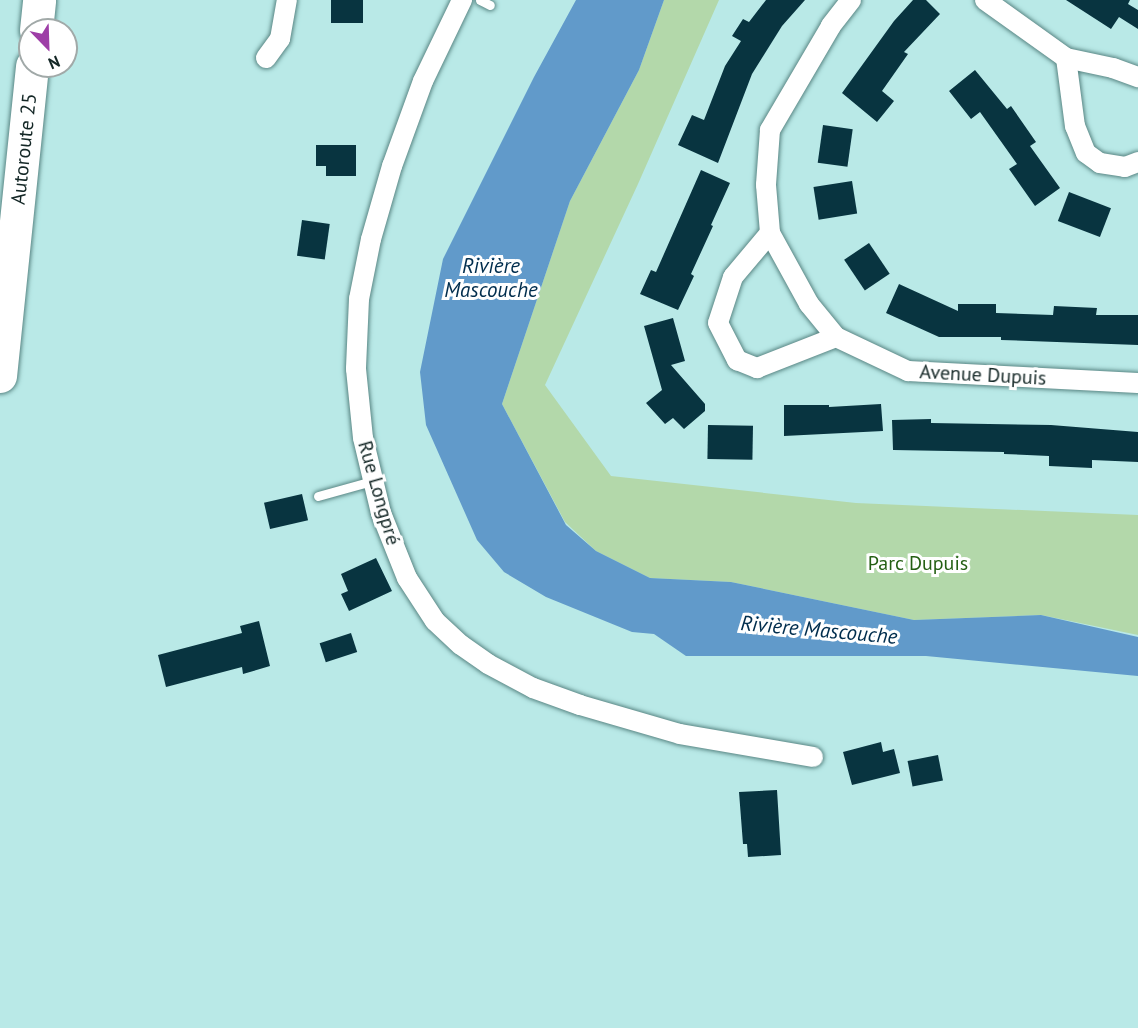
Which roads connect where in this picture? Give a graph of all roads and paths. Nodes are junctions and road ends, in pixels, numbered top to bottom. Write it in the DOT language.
graph roads {
  1 [pos="39,0"];
  2 [pos="287,0"];
  3 [pos="462,0"];
  4 [pos="480,0"];
  5 [pos="851,0"];
  6 [pos="985,0"];
  7 [pos="490,5"];
  8 [pos="37,18"];
  9 [pos="266,58"];
  10 [pos="1066,58"];
  11 [pos="1138,77"];
  12 [pos="31,78"];
  13 [pos="1138,162"];
  14 [pos="770,233"];
  15 [pos="836,337"];
  16 [pos="0,376"];
  17 [pos="1138,383"];
  18 [pos="372,481"];
  19 [pos="318,496"];
  20 [pos="813,757"];
  1 -- 8 [label="highway"];
  2 -- 9 [label="street"];
  3 -- 18 [label="street, Rue Longpré"];
  4 -- 7 [label="lane"];
  5 -- 14 [label="street, Avenue Dupuis"];
  6 -- 10 [label="street"];
  10 -- 11 [label="street"];
  10 -- 13 [label="street"];
  12 -- 16 [label="highway, Autoroute 25"];
  14 -- 15 [label="street, Avenue Dupuis"];
  14 -- 15 [label="street"];
  15 -- 17 [label="street, Avenue Dupuis"];
  18 -- 19 [label="lane"];
  18 -- 20 [label="street, Rue Longpré"];
}
